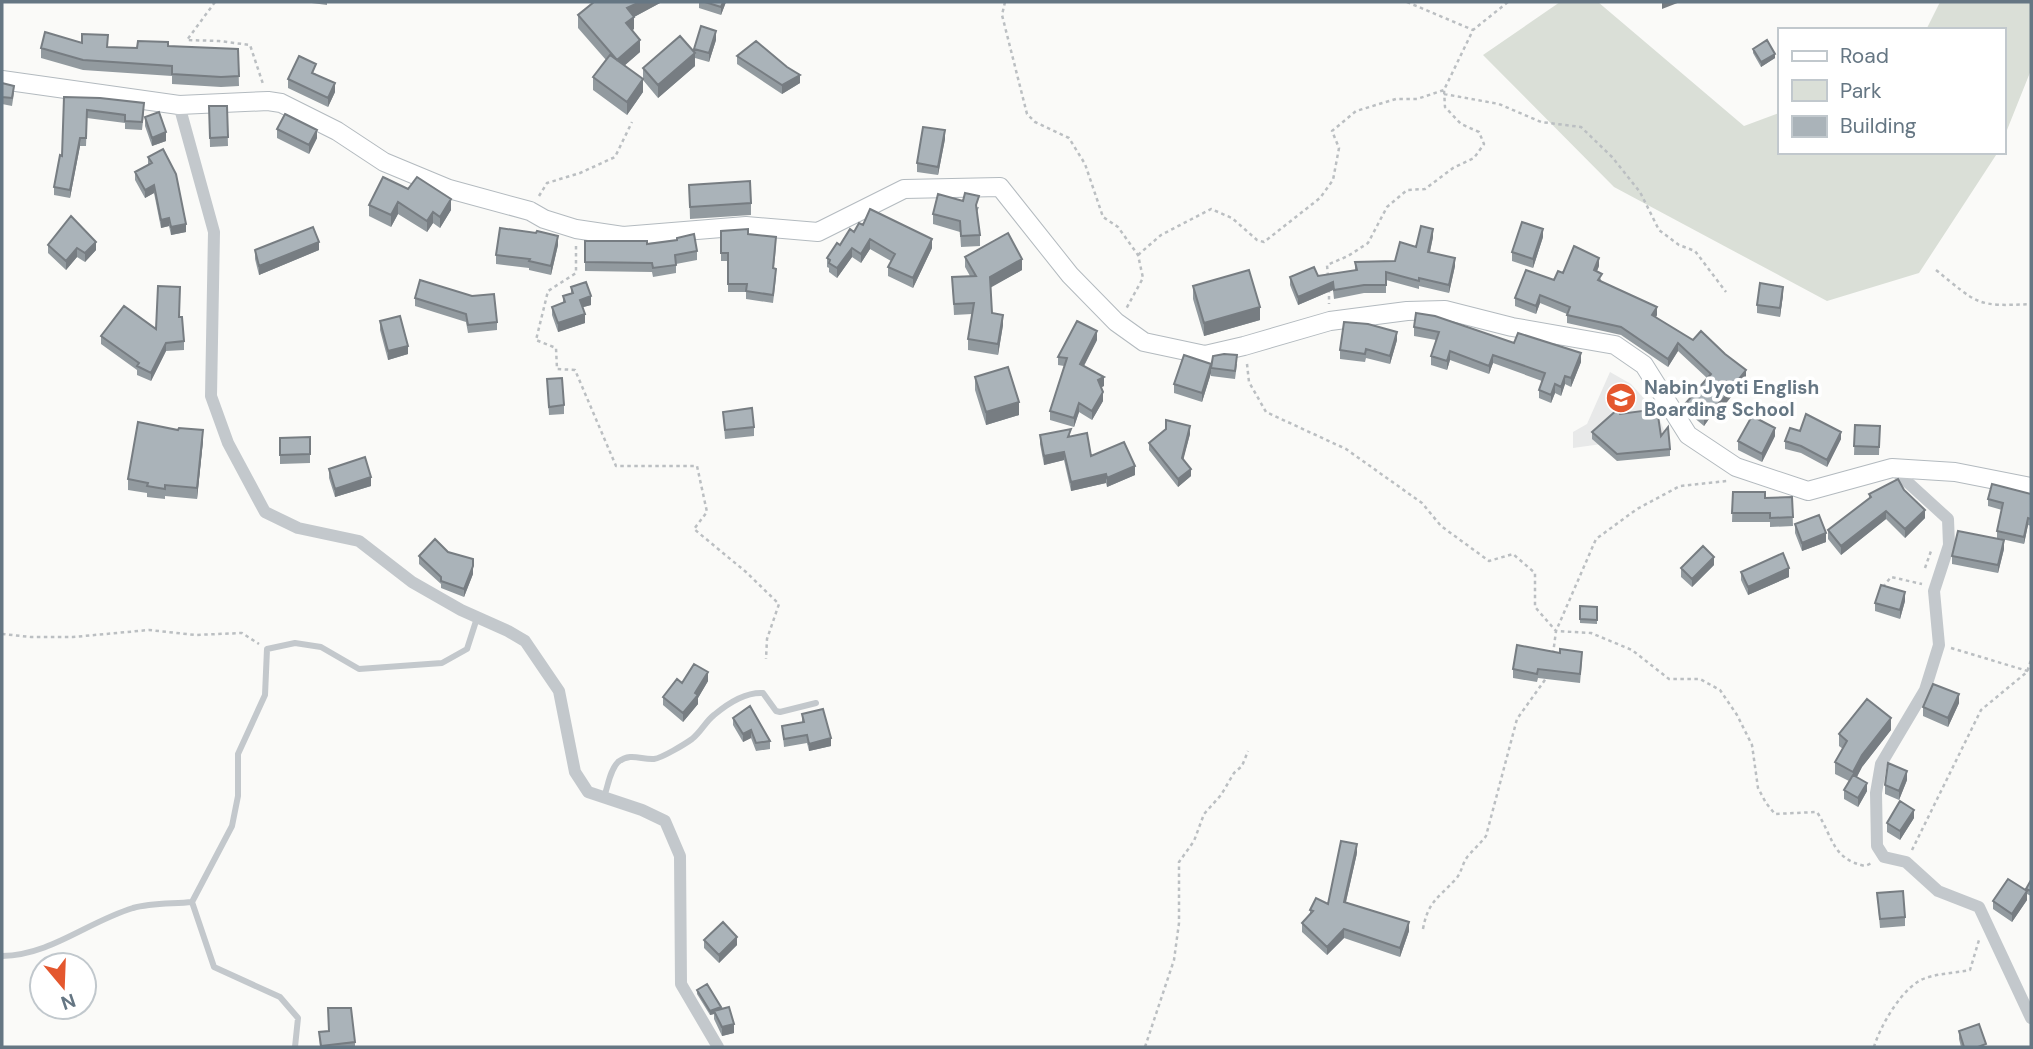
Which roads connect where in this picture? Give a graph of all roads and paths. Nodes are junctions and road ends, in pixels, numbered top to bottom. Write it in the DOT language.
graph roads {
  1 [pos="215,2"];
  2 [pos="1005,2"];
  3 [pos="1407,2"];
  4 [pos="1508,2"];
  5 [pos="1473,30"];
  6 [pos="2,80"];
  7 [pos="1444,92"];
  8 [pos="268,101"];
  9 [pos="179,105"];
  10 [pos="632,121"];
  11 [pos="530,211"];
  12 [pos="576,229"];
  13 [pos="1138,255"];
  14 [pos="1936,270"];
  15 [pos="1726,292"];
  16 [pos="2031,304"];
  17 [pos="1330,321"];
  18 [pos="1115,322"];
  19 [pos="1244,346"];
  20 [pos="1736,467"];
  21 [pos="1892,468"];
  22 [pos="2031,487"];
  23 [pos="1949,530"];
  24 [pos="1925,569"];
  25 [pos="1924,579"];
  26 [pos="1883,587"];
  27 [pos="477,618"];
  28 [pos="1556,631"];
  29 [pos="2,634"];
  30 [pos="1939,645"];
  31 [pos="267,649"];
  32 [pos="1553,658"];
  33 [pos="766,659"];
  34 [pos="2031,660"];
  35 [pos="1551,671"];
  36 [pos="2029,672"];
  37 [pos="816,703"];
  38 [pos="1248,751"];
  39 [pos="604,797"];
  40 [pos="1885,857"];
  41 [pos="1906,862"];
  42 [pos="192,902"];
  43 [pos="1985,920"];
  44 [pos="1423,929"];
  45 [pos="2,956"];
  46 [pos="2031,1018"];
  47 [pos="295,1047"];
  48 [pos="718,1047"];
  49 [pos="1145,1047"];
  50 [pos="1874,1047"];
  1 -- 8 [label="path"];
  2 -- 13 [label="path"];
  3 -- 5 [label="path"];
  4 -- 5 [label="path"];
  5 -- 7 [label="path"];
  6 -- 9 [label="main road"];
  7 -- 13 [label="path"];
  7 -- 15 [label="path"];
  7 -- 17 [label="path"];
  8 -- 9 [label="main road"];
  8 -- 11 [label="main road"];
  9 -- 27 [label="street"];
  10 -- 11 [label="path"];
  11 -- 12 [label="main road"];
  12 -- 18 [label="main road"];
  12 -- 33 [label="path"];
  13 -- 18 [label="path"];
  14 -- 16 [label="path"];
  17 -- 19 [label="main road"];
  17 -- 20 [label="main road"];
  18 -- 19 [label="main road"];
  19 -- 28 [label="path"];
  20 -- 21 [label="main road"];
  20 -- 28 [label="path"];
  21 -- 22 [label="main road"];
  21 -- 23 [label="street"];
  23 -- 24 [label="path"];
  23 -- 30 [label="street"];
  25 -- 26 [label="path"];
  27 -- 31 [label="lane"];
  27 -- 39 [label="street"];
  28 -- 32 [label="path"];
  28 -- 40 [label="path"];
  29 -- 31 [label="path"];
  30 -- 36 [label="path"];
  30 -- 40 [label="street"];
  31 -- 42 [label="lane"];
  34 -- 36 [label="path"];
  35 -- 44 [label="path"];
  36 -- 41 [label="path"];
  37 -- 39 [label="lane"];
  38 -- 49 [label="path"];
  39 -- 48 [label="street"];
  40 -- 41 [label="street"];
  41 -- 43 [label="street"];
  42 -- 45 [label="lane"];
  42 -- 47 [label="lane"];
  43 -- 46 [label="street"];
  43 -- 50 [label="path"];
}
